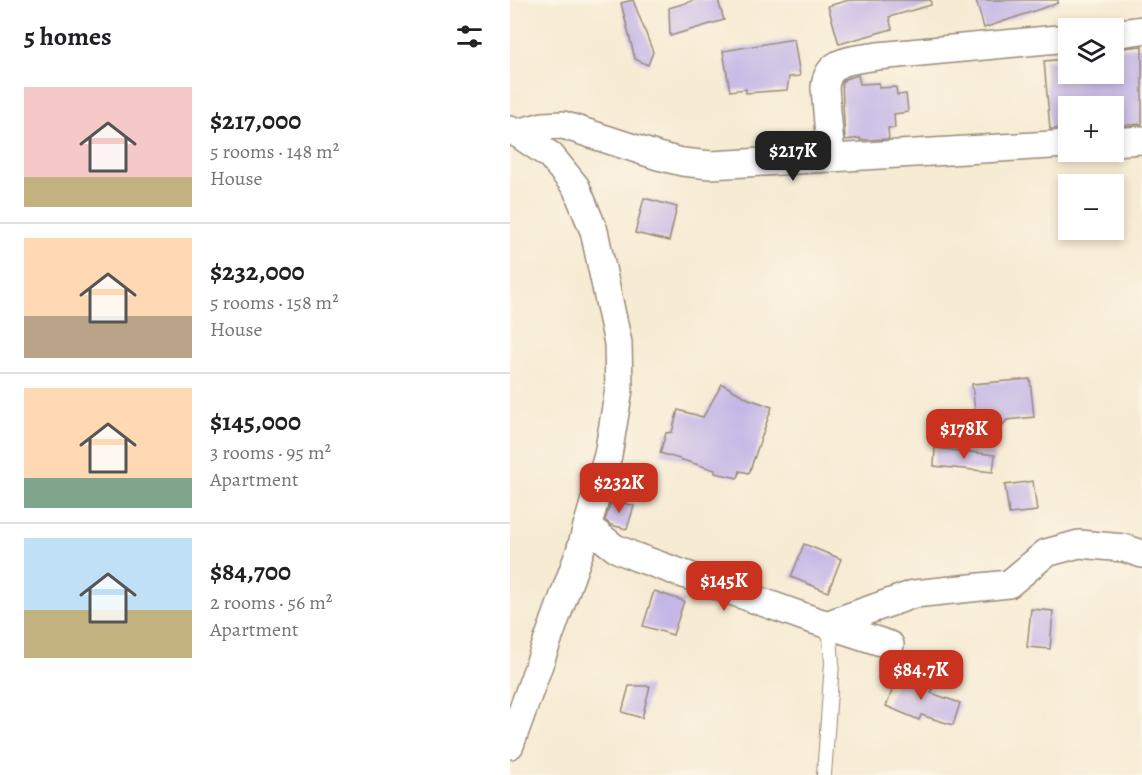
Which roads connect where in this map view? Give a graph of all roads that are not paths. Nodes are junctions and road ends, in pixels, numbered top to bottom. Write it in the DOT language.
graph roads {
  1 [pos="1142,30"];
  2 [pos="1124,32"];
  3 [pos="1058,39"];
  4 [pos="514,131"];
  5 [pos="1142,140"];
  6 [pos="1124,141"];
  7 [pos="1058,145"];
  8 [pos="831,158"];
  9 [pos="588,526"];
  10 [pos="1142,554"];
  11 [pos="828,624"];
  12 [pos="890,645"];
  13 [pos="510,745"];
  14 [pos="824,775"];
  1 -- 2 [label="street"];
  3 -- 8 [label="street"];
  4 -- 8 [label="street"];
  4 -- 9 [label="street"];
  5 -- 6 [label="street"];
  7 -- 8 [label="street"];
  9 -- 11 [label="street"];
  9 -- 13 [label="street"];
  10 -- 11 [label="street"];
  11 -- 12 [label="street"];
  11 -- 14 [label="lane"];
}
